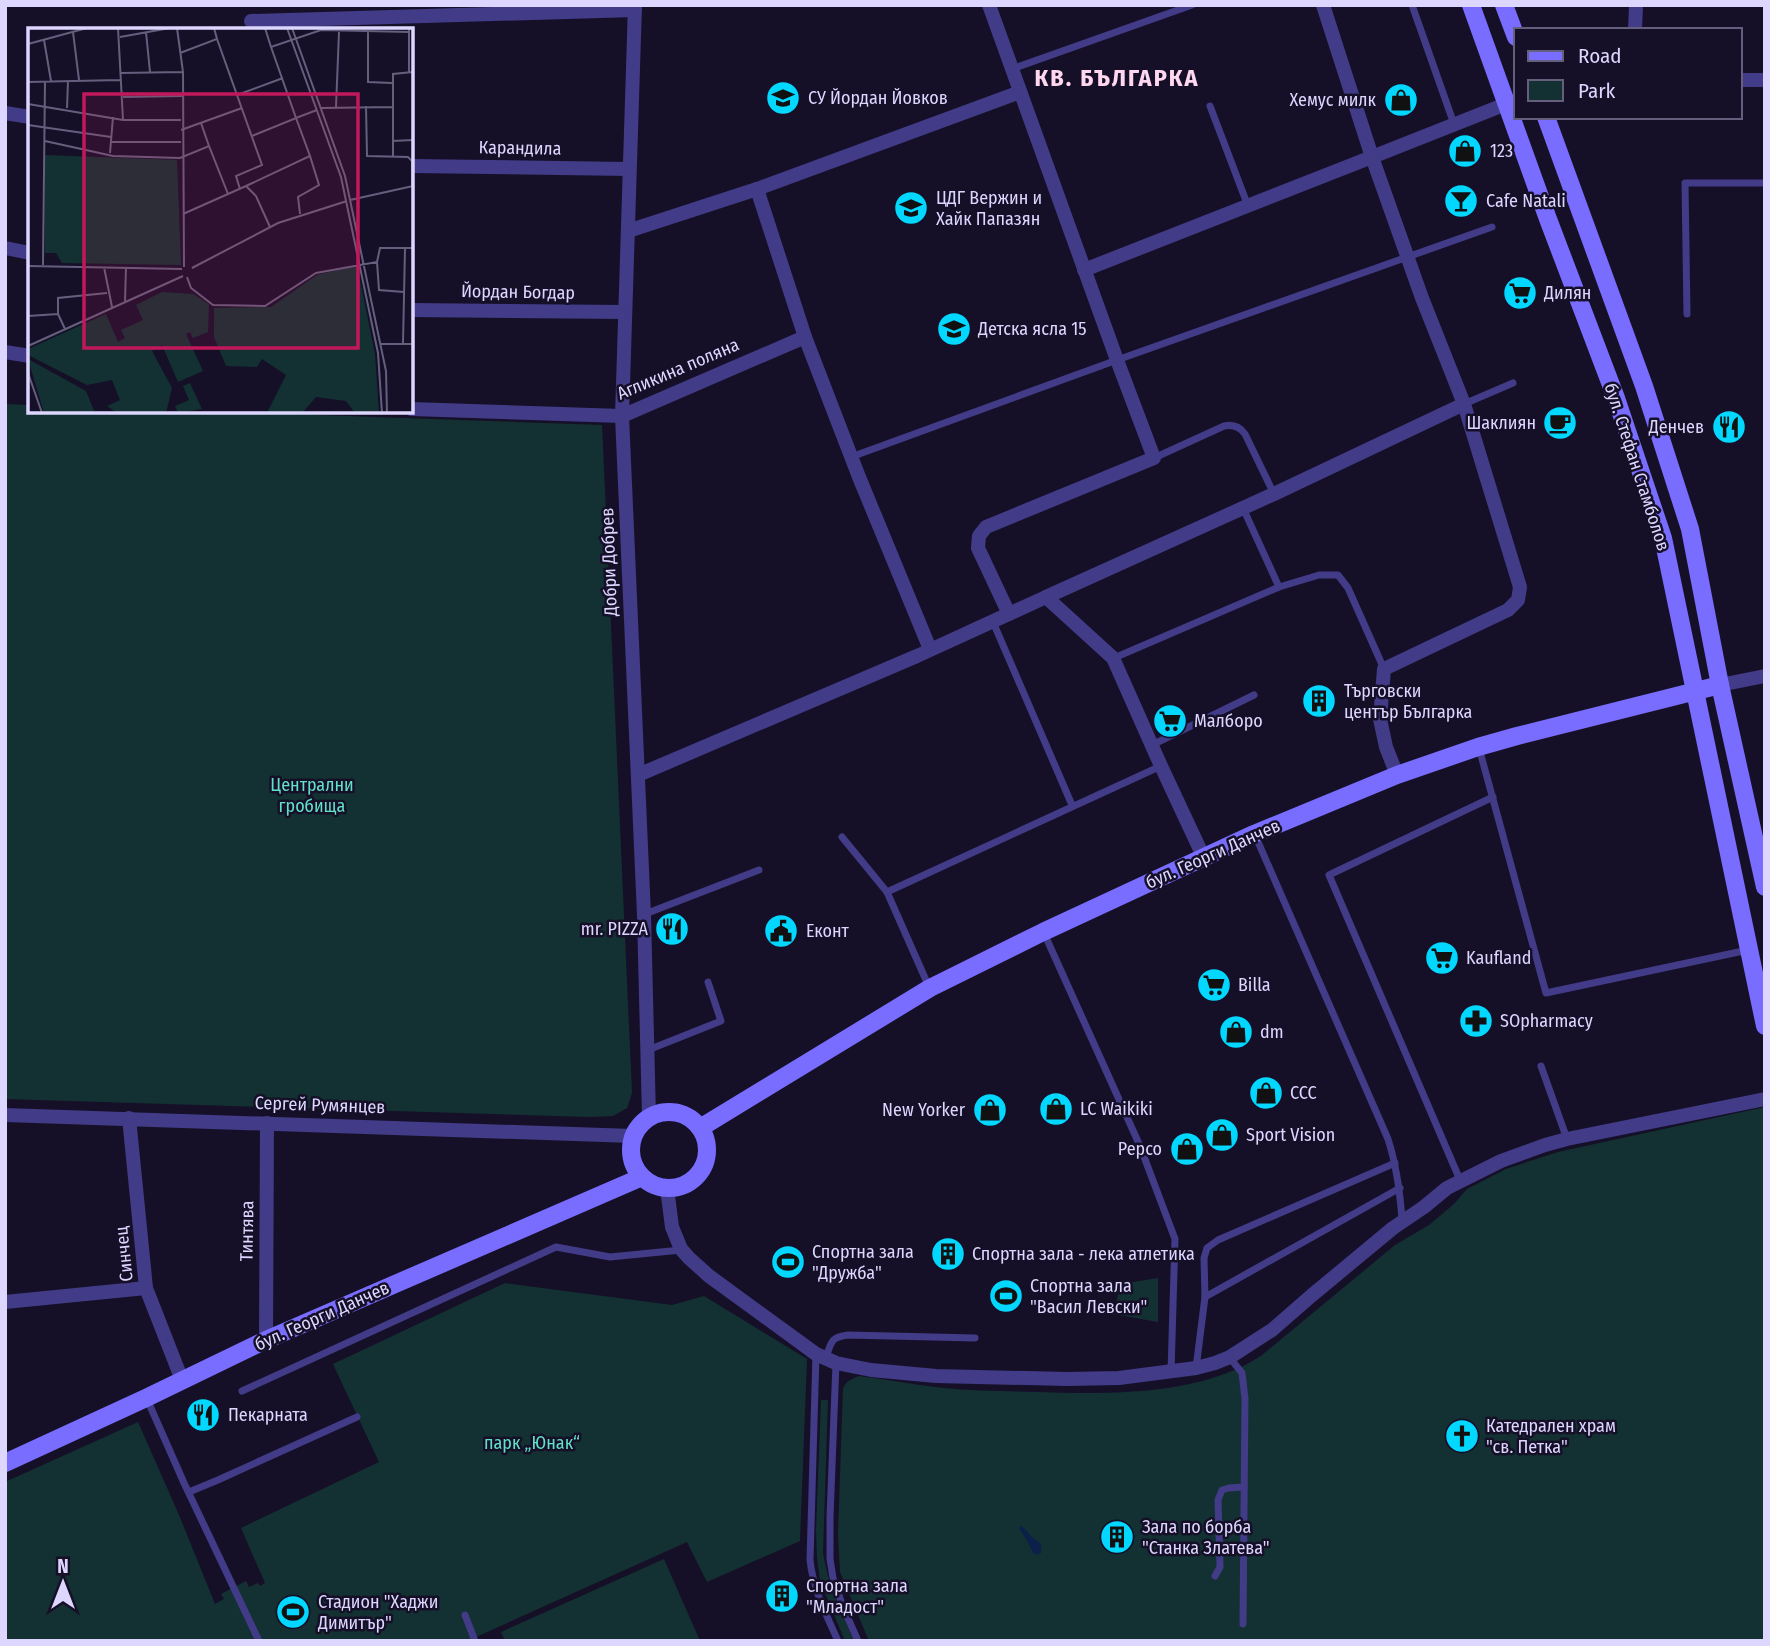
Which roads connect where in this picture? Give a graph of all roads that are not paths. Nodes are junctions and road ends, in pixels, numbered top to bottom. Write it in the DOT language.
graph roads {
  1 [pos="248,5"];
  2 [pos="989,5"];
  3 [pos="1192,5"];
  4 [pos="1323,5"];
  5 [pos="1412,5"];
  6 [pos="1471,5"];
  7 [pos="1504,5"];
  8 [pos="1636,5"];
  9 [pos="635,8"];
  10 [pos="251,25"];
  11 [pos="1635,28"];
  12 [pos="1514,32"];
  13 [pos="1012,69"];
  14 [pos="1742,80"];
  15 [pos="1765,80"];
  16 [pos="1020,92"];
  17 [pos="1506,104"];
  18 [pos="1210,106"];
  19 [pos="5,113"];
  20 [pos="28,117"];
  21 [pos="1547,119"];
  22 [pos="1454,124"];
  23 [pos="1372,158"];
  24 [pos="413,166"];
  25 [pos="629,169"];
  26 [pos="1765,183"];
  27 [pos="757,189"];
  28 [pos="1248,206"];
  29 [pos="1492,227"];
  30 [pos="628,231"];
  31 [pos="5,248"];
  32 [pos="28,253"];
  33 [pos="1407,257"];
  34 [pos="1084,270"];
  35 [pos="413,310"];
  36 [pos="625,312"];
  37 [pos="1687,314"];
  38 [pos="805,337"];
  39 [pos="5,352"];
  40 [pos="28,356"];
  41 [pos="1116,360"];
  42 [pos="1513,383"];
  43 [pos="1464,404"];
  44 [pos="413,409"];
  45 [pos="622,416"];
  46 [pos="851,458"];
  47 [pos="1154,458"];
  48 [pos="1274,494"];
  49 [pos="1243,508"];
  50 [pos="1279,587"];
  51 [pos="1046,597"];
  52 [pos="1009,614"];
  53 [pos="992,621"];
  54 [pos="930,649"];
  55 [pos="1113,658"];
  56 [pos="1384,668"];
  57 [pos="1765,676"];
  58 [pos="1720,685"];
  59 [pos="1695,691"];
  60 [pos="1254,695"];
  61 [pos="1152,745"];
  62 [pos="1478,747"];
  63 [pos="1161,766"];
  64 [pos="638,775"];
  65 [pos="1397,775"];
  66 [pos="1493,797"];
  67 [pos="1072,805"];
  68 [pos="1254,834"];
  69 [pos="842,837"];
  70 [pos="1204,858"];
  71 [pos="759,870"];
  72 [pos="1765,887"];
  73 [pos="887,892"];
  74 [pos="644,915"];
  75 [pos="1043,932"];
  76 [pos="1749,949"];
  77 [pos="708,982"];
  78 [pos="930,988"];
  79 [pos="1765,1026"];
  80 [pos="648,1050"];
  81 [pos="1541,1066"];
  82 [pos="1765,1099"];
  83 [pos="5,1115"];
  84 [pos="649,1117"];
  85 [pos="129,1118"];
  86 [pos="267,1123"];
  87 [pos="700,1128"];
  88 [pos="633,1136"];
  89 [pos="1567,1139"];
  90 [pos="1395,1163"];
  91 [pos="642,1177"];
  92 [pos="1460,1180"];
  93 [pos="667,1188"];
  94 [pos="1400,1188"];
  95 [pos="1402,1222"];
  96 [pos="681,1250"];
  97 [pos="146,1288"];
  98 [pos="1205,1297"];
  99 [pos="5,1302"];
  100 [pos="975,1338"];
  101 [pos="266,1340"];
  102 [pos="1230,1357"];
  103 [pos="826,1358"];
  104 [pos="1196,1368"];
  105 [pos="1171,1372"];
  106 [pos="182,1380"];
  107 [pos="242,1391"];
  108 [pos="146,1398"];
  109 [pos="357,1416"];
  110 [pos="5,1464"];
  111 [pos="1244,1487"];
  112 [pos="189,1492"];
  113 [pos="1215,1576"];
  114 [pos="464,1615"];
  115 [pos="1243,1624"];
  116 [pos="259,1641"];
  117 [pos="475,1641"];
  118 [pos="838,1641"];
  119 [pos="858,1641"];
  1 -- 10 [label="street"];
  2 -- 13 [label="street"];
  3 -- 13 [label="lane"];
  4 -- 23 [label="street"];
  5 -- 22 [label="lane"];
  6 -- 17 [label="main road, бул. Стефан Стамболов"];
  7 -- 12 [label="main road"];
  8 -- 11 [label="street"];
  9 -- 10 [label="street"];
  9 -- 25 [label="street, Добри Добрев"];
  13 -- 16 [label="street"];
  14 -- 15 [label="street"];
  16 -- 27 [label="street"];
  16 -- 34 [label="street"];
  17 -- 22 [label="street"];
  17 -- 59 [label="main road, бул. Стефан Стамболов"];
  18 -- 28 [label="lane"];
  19 -- 20 [label="street"];
  21 -- 58 [label="main road, бул. Стефан Стамболов"];
  22 -- 23 [label="street"];
  23 -- 28 [label="street"];
  23 -- 33 [label="street"];
  24 -- 25 [label="street, Карандила"];
  25 -- 30 [label="street, Добри Добрев"];
  26 -- 37 [label="lane"];
  27 -- 30 [label="street"];
  27 -- 38 [label="street"];
  28 -- 34 [label="street"];
  29 -- 33 [label="lane"];
  30 -- 36 [label="street, Добри Добрев"];
  31 -- 32 [label="street"];
  33 -- 41 [label="lane"];
  33 -- 43 [label="street"];
  34 -- 41 [label="street"];
  35 -- 36 [label="street, Йордан Богдар"];
  36 -- 45 [label="street, Добри Добрев"];
  38 -- 45 [label="street, Агликина поляна"];
  38 -- 46 [label="street"];
  39 -- 40 [label="street"];
  41 -- 46 [label="lane"];
  41 -- 47 [label="street"];
  42 -- 43 [label="lane"];
  43 -- 48 [label="street"];
  43 -- 56 [label="street"];
  44 -- 45 [label="street, Агликина поляна"];
  45 -- 64 [label="street, Добри Добрев"];
  46 -- 54 [label="street"];
  47 -- 48 [label="lane"];
  47 -- 52 [label="street"];
  48 -- 49 [label="street"];
  49 -- 50 [label="lane"];
  49 -- 51 [label="street"];
  50 -- 55 [label="lane"];
  50 -- 56 [label="lane"];
  51 -- 52 [label="street"];
  51 -- 55 [label="street"];
  52 -- 53 [label="street"];
  53 -- 54 [label="street"];
  53 -- 67 [label="lane"];
  54 -- 64 [label="street"];
  55 -- 61 [label="street"];
  56 -- 65 [label="street"];
  57 -- 58 [label="street, бул. Георги Данчев"];
  58 -- 59 [label="main road, бул. Георги Данчев"];
  58 -- 72 [label="main road, бул. Стефан Стамболов"];
  59 -- 62 [label="main road, бул. Георги Данчев"];
  59 -- 76 [label="main road, бул. Стефан Стамболов"];
  60 -- 61 [label="lane"];
  61 -- 63 [label="street"];
  62 -- 65 [label="main road, бул. Георги Данчев"];
  62 -- 66 [label="lane"];
  63 -- 67 [label="lane"];
  63 -- 70 [label="street"];
  64 -- 74 [label="street, Добри Добрев"];
  65 -- 68 [label="main road, бул. Георги Данчев"];
  66 -- 76 [label="lane"];
  66 -- 92 [label="lane"];
  67 -- 73 [label="lane"];
  68 -- 70 [label="main road, бул. Георги Данчев"];
  68 -- 90 [label="lane"];
  69 -- 73 [label="lane"];
  70 -- 75 [label="main road, бул. Георги Данчев"];
  71 -- 74 [label="lane"];
  73 -- 78 [label="lane"];
  74 -- 80 [label="street, Добри Добрев"];
  75 -- 78 [label="main road, бул. Георги Данчев"];
  75 -- 105 [label="lane"];
  76 -- 79 [label="main road, бул. Стефан Стамболов"];
  77 -- 80 [label="lane"];
  78 -- 87 [label="main road, бул. Георги Данчев"];
  80 -- 84 [label="street, Добри Добрев"];
  81 -- 89 [label="lane"];
  82 -- 89 [label="street"];
  83 -- 85 [label="street, Сергей Румянцев"];
  84 -- 87 [label="main road"];
  84 -- 88 [label="main road"];
  85 -- 86 [label="street, Сергей Румянцев"];
  85 -- 97 [label="street, Синчец"];
  86 -- 88 [label="street, Сергей Румянцев"];
  86 -- 101 [label="street, Тинтява"];
  87 -- 93 [label="main road"];
  88 -- 91 [label="main road"];
  89 -- 92 [label="street"];
  90 -- 94 [label="lane"];
  90 -- 98 [label="lane"];
  91 -- 93 [label="main road"];
  91 -- 101 [label="main road, бул. Георги Данчев"];
  92 -- 95 [label="street"];
  93 -- 96 [label="street"];
  94 -- 95 [label="lane"];
  94 -- 98 [label="lane"];
  95 -- 102 [label="street"];
  96 -- 103 [label="street"];
  96 -- 107 [label="lane"];
  97 -- 99 [label="street"];
  97 -- 106 [label="street, Синчец"];
  98 -- 104 [label="lane"];
  100 -- 103 [label="lane"];
  101 -- 106 [label="main road, бул. Георги Данчев"];
  102 -- 104 [label="street"];
  102 -- 111 [label="lane"];
  103 -- 105 [label="street"];
  103 -- 118 [label="lane"];
  103 -- 119 [label="lane"];
  104 -- 105 [label="street"];
  106 -- 108 [label="main road, бул. Георги Данчев"];
  108 -- 110 [label="main road, бул. Георги Данчев"];
  108 -- 112 [label="lane"];
  109 -- 112 [label="lane"];
  111 -- 113 [label="lane"];
  111 -- 115 [label="lane"];
  112 -- 116 [label="lane"];
  114 -- 117 [label="lane"];
}
